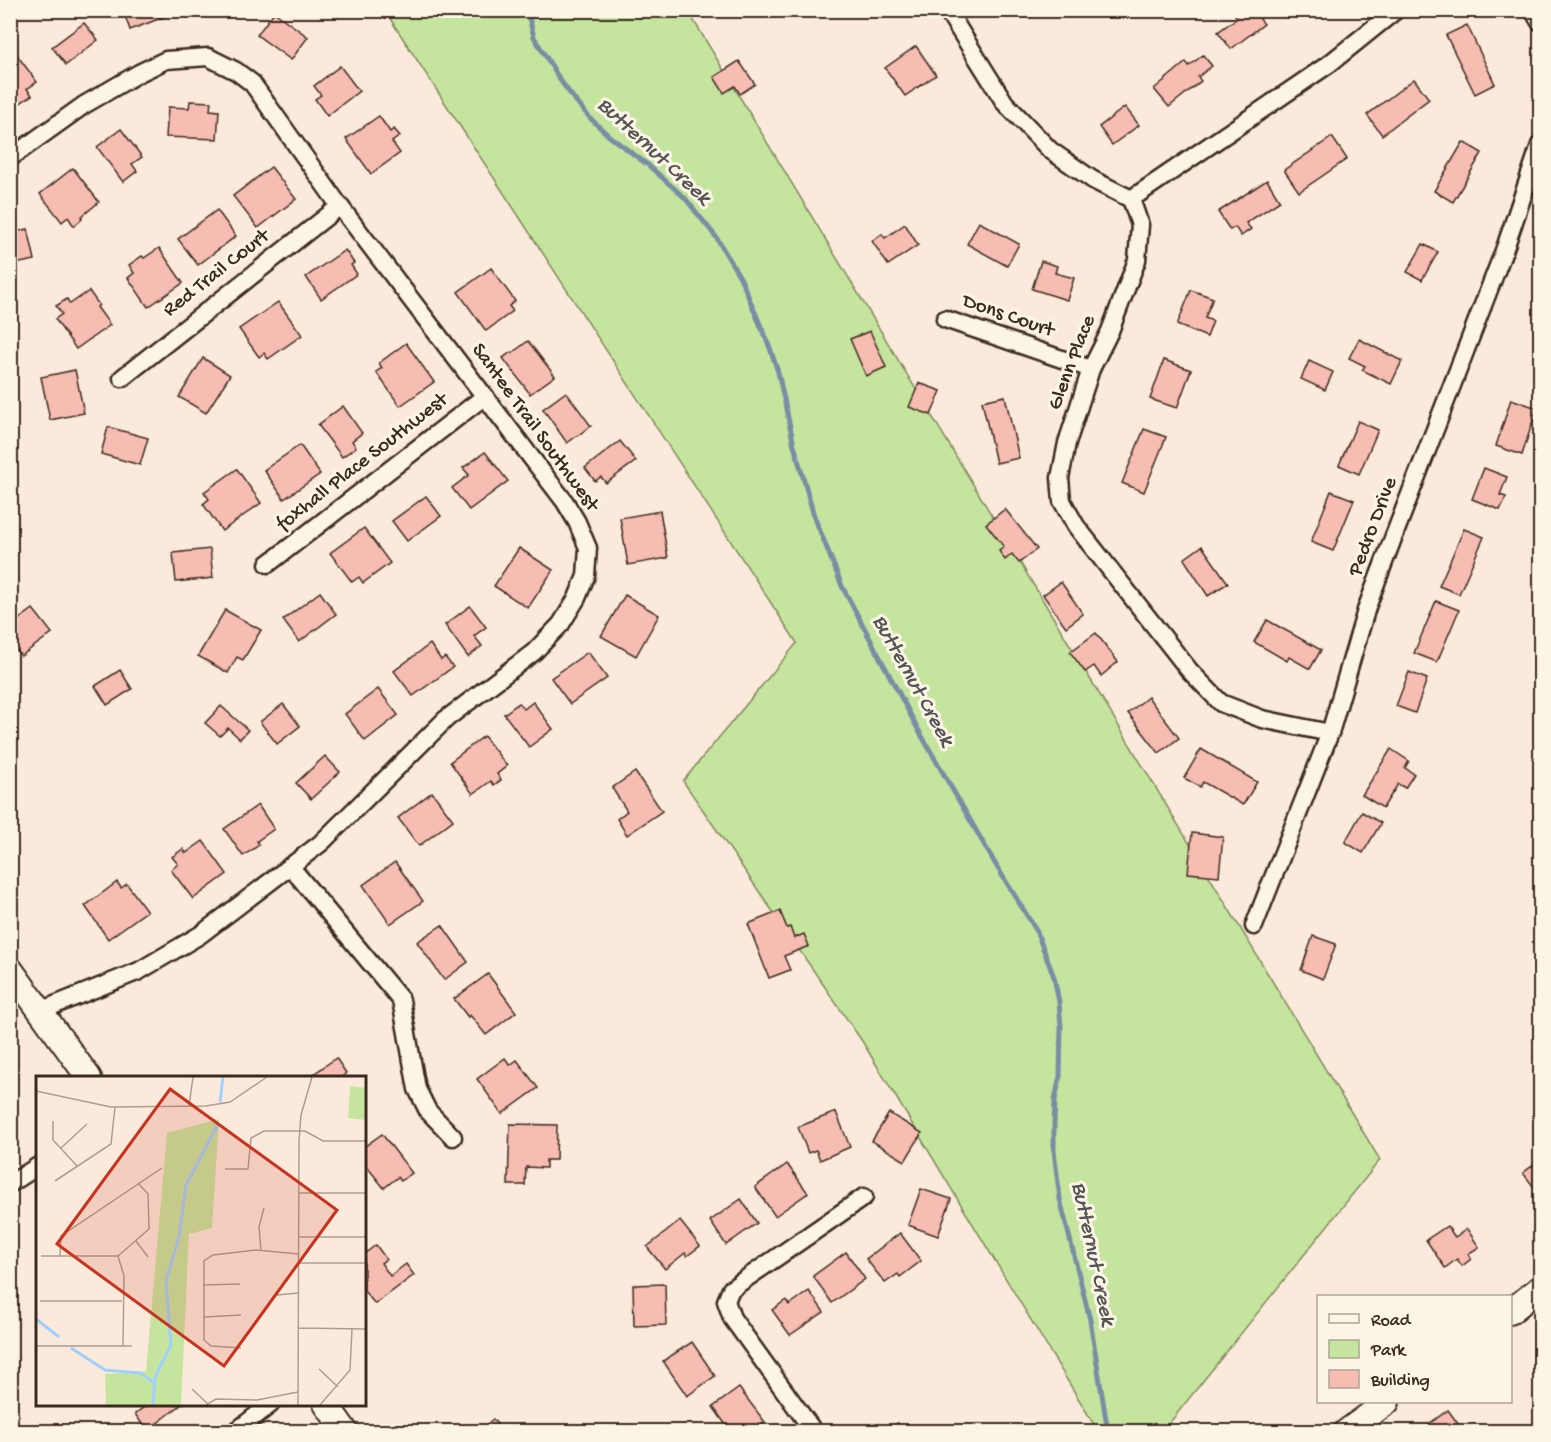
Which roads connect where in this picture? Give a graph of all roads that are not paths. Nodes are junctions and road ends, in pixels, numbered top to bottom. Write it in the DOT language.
graph roads {
  1 [pos="946,10"];
  2 [pos="1396,10"];
  3 [pos="1533,10"];
  4 [pos="1540,22"];
  5 [pos="1540,145"];
  6 [pos="10,158"];
  7 [pos="1131,199"];
  8 [pos="340,206"];
  9 [pos="945,319"];
  10 [pos="1091,369"];
  11 [pos="122,378"];
  12 [pos="485,396"];
  13 [pos="268,564"];
  14 [pos="1330,733"];
  15 [pos="290,866"];
  16 [pos="1254,926"];
  17 [pos="10,969"];
  18 [pos="40,1011"];
  19 [pos="88,1076"];
  20 [pos="453,1137"];
  21 [pos="36,1167"];
  22 [pos="10,1184"];
  23 [pos="864,1197"];
  24 [pos="1540,1288"];
  25 [pos="1512,1310"];
  26 [pos="1385,1403"];
  27 [pos="268,1406"];
  28 [pos="327,1406"];
  29 [pos="1360,1427"];
  30 [pos="235,1431"];
  31 [pos="346,1431"];
  32 [pos="814,1431"];
  1 -- 7 [label="street"];
  2 -- 7 [label="street"];
  3 -- 4 [label="street"];
  5 -- 14 [label="street, Pedro Drive"];
  6 -- 8 [label="street, Santee Trail Southwest"];
  7 -- 10 [label="street, Glenn Place"];
  8 -- 11 [label="street, Red Trail Court"];
  8 -- 12 [label="street, Santee Trail Southwest"];
  9 -- 10 [label="street, Dons Court"];
  10 -- 14 [label="street, Glenn Place"];
  12 -- 13 [label="street, foxhall Place Southwest"];
  12 -- 15 [label="street, Santee Trail Southwest"];
  14 -- 16 [label="street, Pedro Drive"];
  15 -- 18 [label="street, Santee Trail Southwest"];
  15 -- 20 [label="street"];
  17 -- 18 [label="street"];
  18 -- 19 [label="street"];
  21 -- 22 [label="street"];
  23 -- 32 [label="street"];
  24 -- 25 [label="street"];
  26 -- 29 [label="street"];
  27 -- 30 [label="street"];
  28 -- 31 [label="street"];
}
